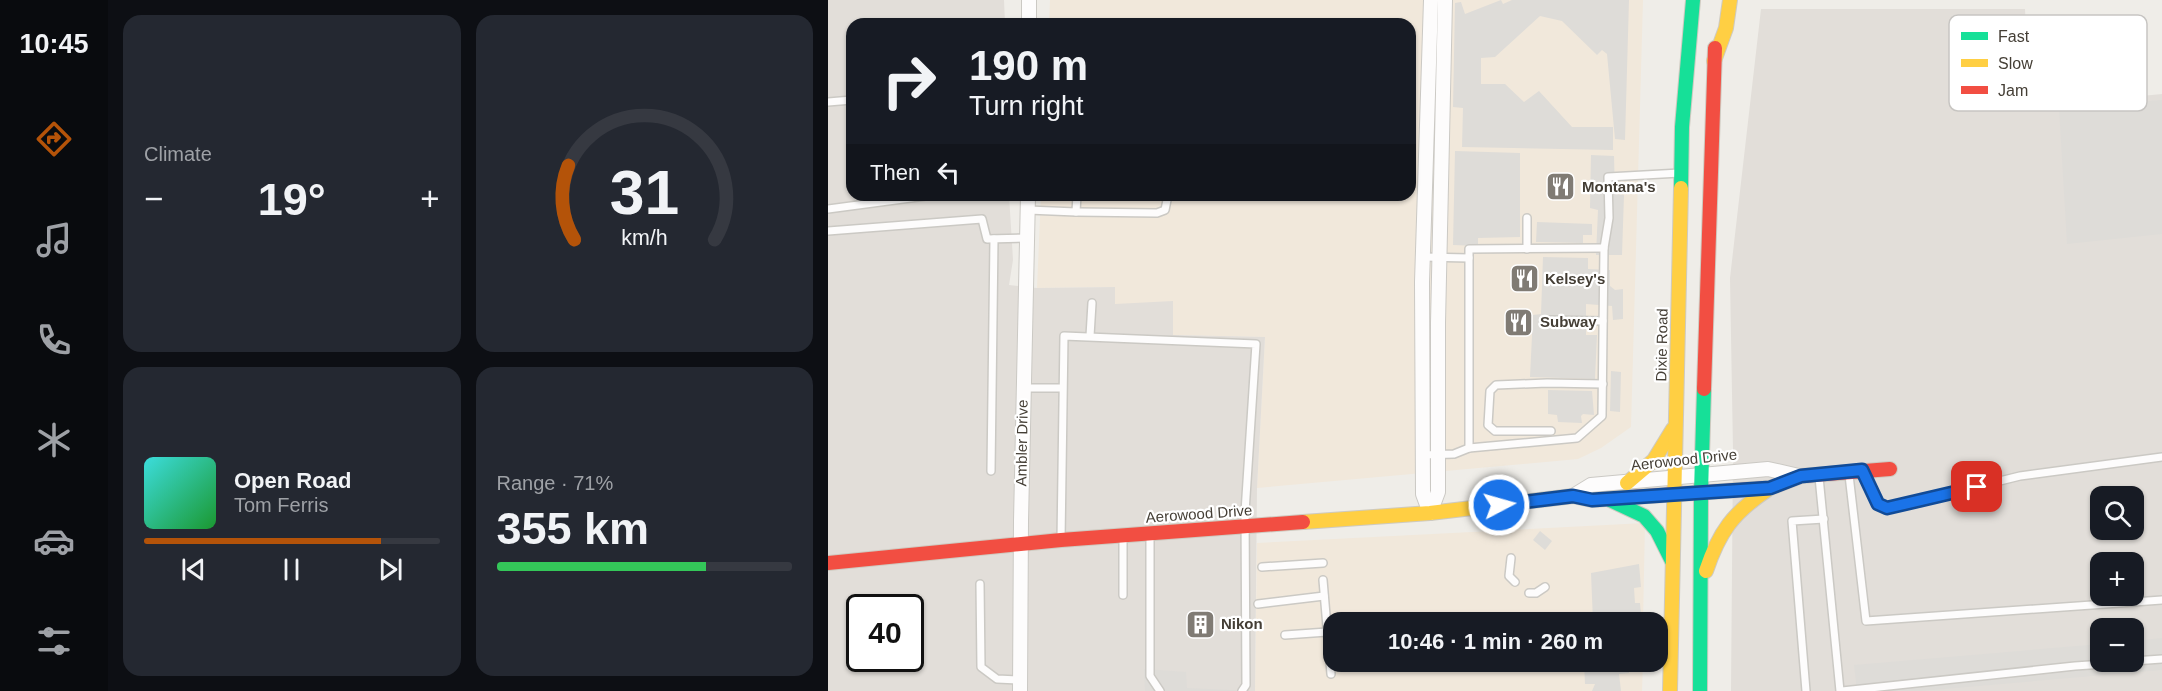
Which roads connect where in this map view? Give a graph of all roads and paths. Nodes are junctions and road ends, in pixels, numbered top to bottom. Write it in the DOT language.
graph roads {
  1 [pos="1029,0"];
  2 [pos="1431,0"];
  3 [pos="1445,0"];
  4 [pos="1693,0"];
  5 [pos="1719,0"];
  6 [pos="1730,0"];
  7 [pos="1029,18"];
  8 [pos="1714,61"];
  9 [pos="846,100"];
  10 [pos="828,102"];
  11 [pos="1427,125"];
  12 [pos="1442,126"];
  13 [pos="1682,173"];
  14 [pos="888,201"];
  15 [pos="1028,201"];
  16 [pos="1077,201"];
  17 [pos="1167,201"];
  18 [pos="828,209"];
  19 [pos="1028,210"];
  20 [pos="1076,212"];
  21 [pos="1527,218"];
  22 [pos="828,231"];
  23 [pos="1027,238"];
  24 [pos="994,239"];
  25 [pos="1604,248"];
  26 [pos="1527,249"];
  27 [pos="1423,257"];
  28 [pos="1439,257"];
  29 [pos="1469,258"];
  30 [pos="1092,303"];
  31 [pos="1548,320"];
  32 [pos="1603,321"];
  33 [pos="1090,336"];
  34 [pos="1603,384"];
  35 [pos="1023,388"];
  36 [pos="1062,388"];
  37 [pos="1677,422"];
  38 [pos="1551,430"];
  39 [pos="1469,448"];
  40 [pos="1422,454"];
  41 [pos="1438,454"];
  42 [pos="2162,457"];
  43 [pos="1890,469"];
  44 [pos="991,471"];
  45 [pos="1855,471"];
  46 [pos="1701,475"];
  47 [pos="1819,475"];
  48 [pos="1801,476"];
  49 [pos="1674,477"];
  50 [pos="1627,483"];
  51 [pos="1770,488"];
  52 [pos="1701,492"];
  53 [pos="1674,494"];
  54 [pos="1573,496"];
  55 [pos="1608,499"];
  56 [pos="1430,513"];
  57 [pos="1824,519"];
  58 [pos="1245,527"];
  59 [pos="1150,534"];
  60 [pos="1123,536"];
  61 [pos="1061,540"];
  62 [pos="1021,544"];
  63 [pos="1512,558"];
  64 [pos="828,563"];
  65 [pos="1323,563"];
  66 [pos="1674,564"];
  67 [pos="1262,567"];
  68 [pos="1323,580"];
  69 [pos="1515,582"];
  70 [pos="980,584"];
  71 [pos="1702,585"];
  72 [pos="1545,587"];
  73 [pos="1529,593"];
  74 [pos="1123,595"];
  75 [pos="1324,596"];
  76 [pos="2162,600"];
  77 [pos="1258,604"];
  78 [pos="1325,612"];
  79 [pos="1323,632"];
  80 [pos="1285,635"];
  81 [pos="2162,659"];
  82 [pos="2144,661"];
  83 [pos="2090,665"];
  84 [pos="1020,685"];
  85 [pos="1160,691"];
  86 [pos="1242,691"];
  87 [pos="1670,691"];
  88 [pos="1700,691"];
  89 [pos="1806,691"];
  90 [pos="1841,691"];
  1 -- 7 [label="street"];
  2 -- 11 [label="street"];
  3 -- 12 [label="street"];
  4 -- 13 [label="main road, Dixie Road"];
  5 -- 8 [label="main road"];
  6 -- 8 [label="main road"];
  8 -- 46 [label="main road"];
  9 -- 10 [label="lane"];
  11 -- 12 [label="lane"];
  11 -- 27 [label="street"];
  12 -- 28 [label="street"];
  13 -- 25 [label="lane"];
  13 -- 37 [label="main road, Dixie Road"];
  14 -- 18 [label="lane"];
  15 -- 19 [label="street, Ambler Drive"];
  16 -- 20 [label="lane"];
  17 -- 20 [label="lane"];
  19 -- 20 [label="lane"];
  19 -- 23 [label="street, Ambler Drive"];
  21 -- 26 [label="lane"];
  22 -- 24 [label="lane"];
  23 -- 24 [label="lane"];
  23 -- 35 [label="street, Ambler Drive"];
  24 -- 44 [label="lane"];
  25 -- 26 [label="lane"];
  25 -- 32 [label="lane"];
  26 -- 29 [label="lane"];
  27 -- 28 [label="lane"];
  27 -- 40 [label="street"];
  28 -- 29 [label="lane"];
  28 -- 41 [label="street"];
  29 -- 39 [label="lane"];
  30 -- 33 [label="lane"];
  31 -- 32 [label="lane"];
  32 -- 34 [label="lane"];
  33 -- 36 [label="lane"];
  33 -- 58 [label="lane"];
  34 -- 38 [label="lane"];
  34 -- 39 [label="lane"];
  35 -- 36 [label="lane"];
  35 -- 62 [label="street, Ambler Drive"];
  36 -- 61 [label="lane"];
  37 -- 49 [label="main road, Dixie Road"];
  37 -- 50 [label="main road"];
  39 -- 41 [label="lane"];
  40 -- 41 [label="lane"];
  40 -- 56 [label="street"];
  41 -- 56 [label="street"];
  42 -- 45 [label="lane"];
  43 -- 45 [label="main road, Aerowood Drive"];
  45 -- 47 [label="main road, Aerowood Drive"];
  45 -- 76 [label="lane"];
  46 -- 48 [label="street, Aerowood Drive"];
  46 -- 49 [label="street, Aerowood Drive"];
  46 -- 52 [label="main road"];
  47 -- 48 [label="main road, Aerowood Drive"];
  47 -- 57 [label="lane"];
  48 -- 51 [label="main road, Aerowood Drive"];
  49 -- 50 [label="street, Aerowood Drive"];
  49 -- 53 [label="main road, Dixie Road"];
  50 -- 54 [label="street, Aerowood Drive"];
  51 -- 52 [label="main road, Aerowood Drive"];
  51 -- 71 [label="main road"];
  52 -- 53 [label="main road, Aerowood Drive"];
  52 -- 71 [label="main road"];
  53 -- 55 [label="main road, Aerowood Drive"];
  53 -- 66 [label="main road, Dixie Road"];
  54 -- 55 [label="main road, Aerowood Drive"];
  54 -- 56 [label="main road, Aerowood Drive"];
  55 -- 66 [label="main road"];
  56 -- 58 [label="main road, Aerowood Drive"];
  57 -- 89 [label="lane"];
  57 -- 90 [label="lane"];
  58 -- 59 [label="main road, Aerowood Drive"];
  58 -- 86 [label="lane"];
  59 -- 60 [label="main road, Aerowood Drive"];
  59 -- 85 [label="lane"];
  60 -- 61 [label="main road, Aerowood Drive"];
  60 -- 74 [label="lane"];
  61 -- 62 [label="main road, Aerowood Drive"];
  62 -- 64 [label="main road, Aerowood Drive"];
  62 -- 84 [label="street, Ambler Drive"];
  63 -- 69 [label="lane"];
  65 -- 67 [label="lane"];
  66 -- 87 [label="main road, Dixie Road"];
  68 -- 75 [label="lane"];
  70 -- 84 [label="lane"];
  71 -- 88 [label="main road"];
  72 -- 73 [label="lane"];
  75 -- 77 [label="lane"];
  75 -- 78 [label="lane"];
  79 -- 80 [label="lane"];
  81 -- 82 [label="lane"];
  83 -- 90 [label="lane"];
}
